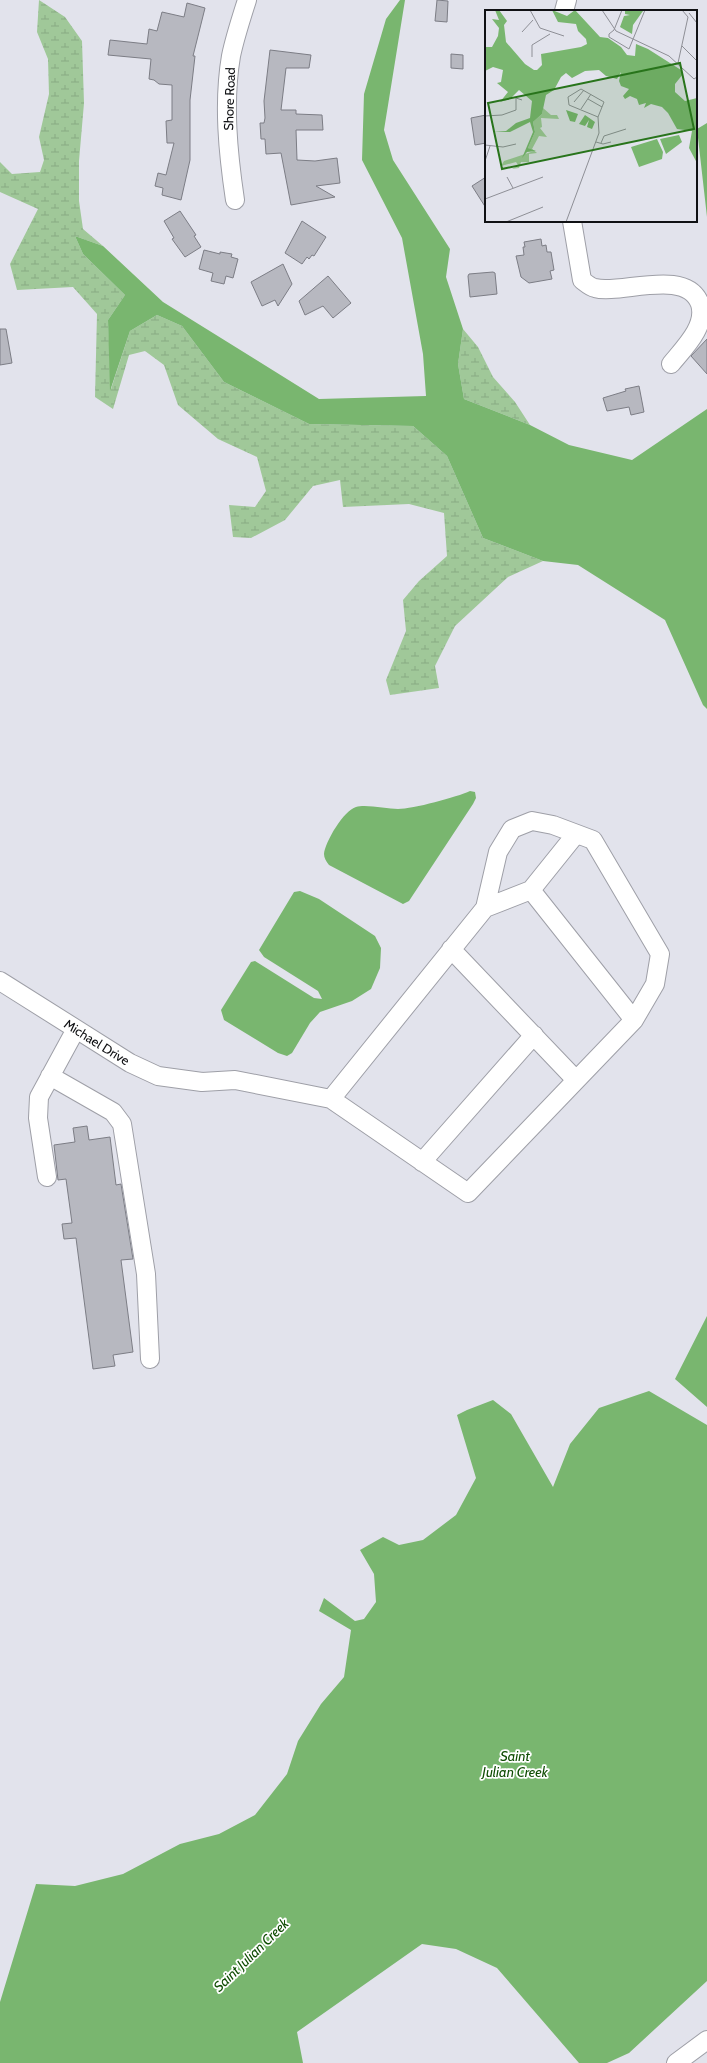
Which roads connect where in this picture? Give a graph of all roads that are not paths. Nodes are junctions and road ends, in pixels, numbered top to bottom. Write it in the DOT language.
graph roads {
  1 [pos="248,0"];
  2 [pos="567,0"];
  3 [pos="564,10"];
  4 [pos="235,200"];
  5 [pos="572,222"];
  6 [pos="671,364"];
  7 [pos="576,834"];
  8 [pos="531,890"];
  9 [pos="485,908"];
  10 [pos="451,949"];
  11 [pos="0,981"];
  12 [pos="634,1020"];
  13 [pos="76,1029"];
  14 [pos="534,1035"];
  15 [pos="50,1076"];
  16 [pos="576,1080"];
  17 [pos="331,1099"];
  18 [pos="422,1162"];
  19 [pos="47,1177"];
  20 [pos="150,1359"];
  21 [pos="707,2040"];
  22 [pos="676,2063"];
  1 -- 4 [label="street, Shore Road"];
  2 -- 3 [label="street"];
  5 -- 6 [label="street"];
  7 -- 8 [label="street"];
  7 -- 9 [label="street"];
  7 -- 12 [label="street"];
  8 -- 9 [label="street"];
  8 -- 12 [label="street"];
  9 -- 10 [label="street"];
  10 -- 14 [label="street"];
  10 -- 17 [label="street"];
  11 -- 13 [label="street, Michael Drive"];
  12 -- 16 [label="street"];
  13 -- 15 [label="street"];
  13 -- 17 [label="street, Michael Drive"];
  14 -- 16 [label="street"];
  14 -- 18 [label="street"];
  15 -- 19 [label="street"];
  15 -- 20 [label="street"];
  16 -- 18 [label="street"];
  17 -- 18 [label="street"];
  21 -- 22 [label="street"];
}
